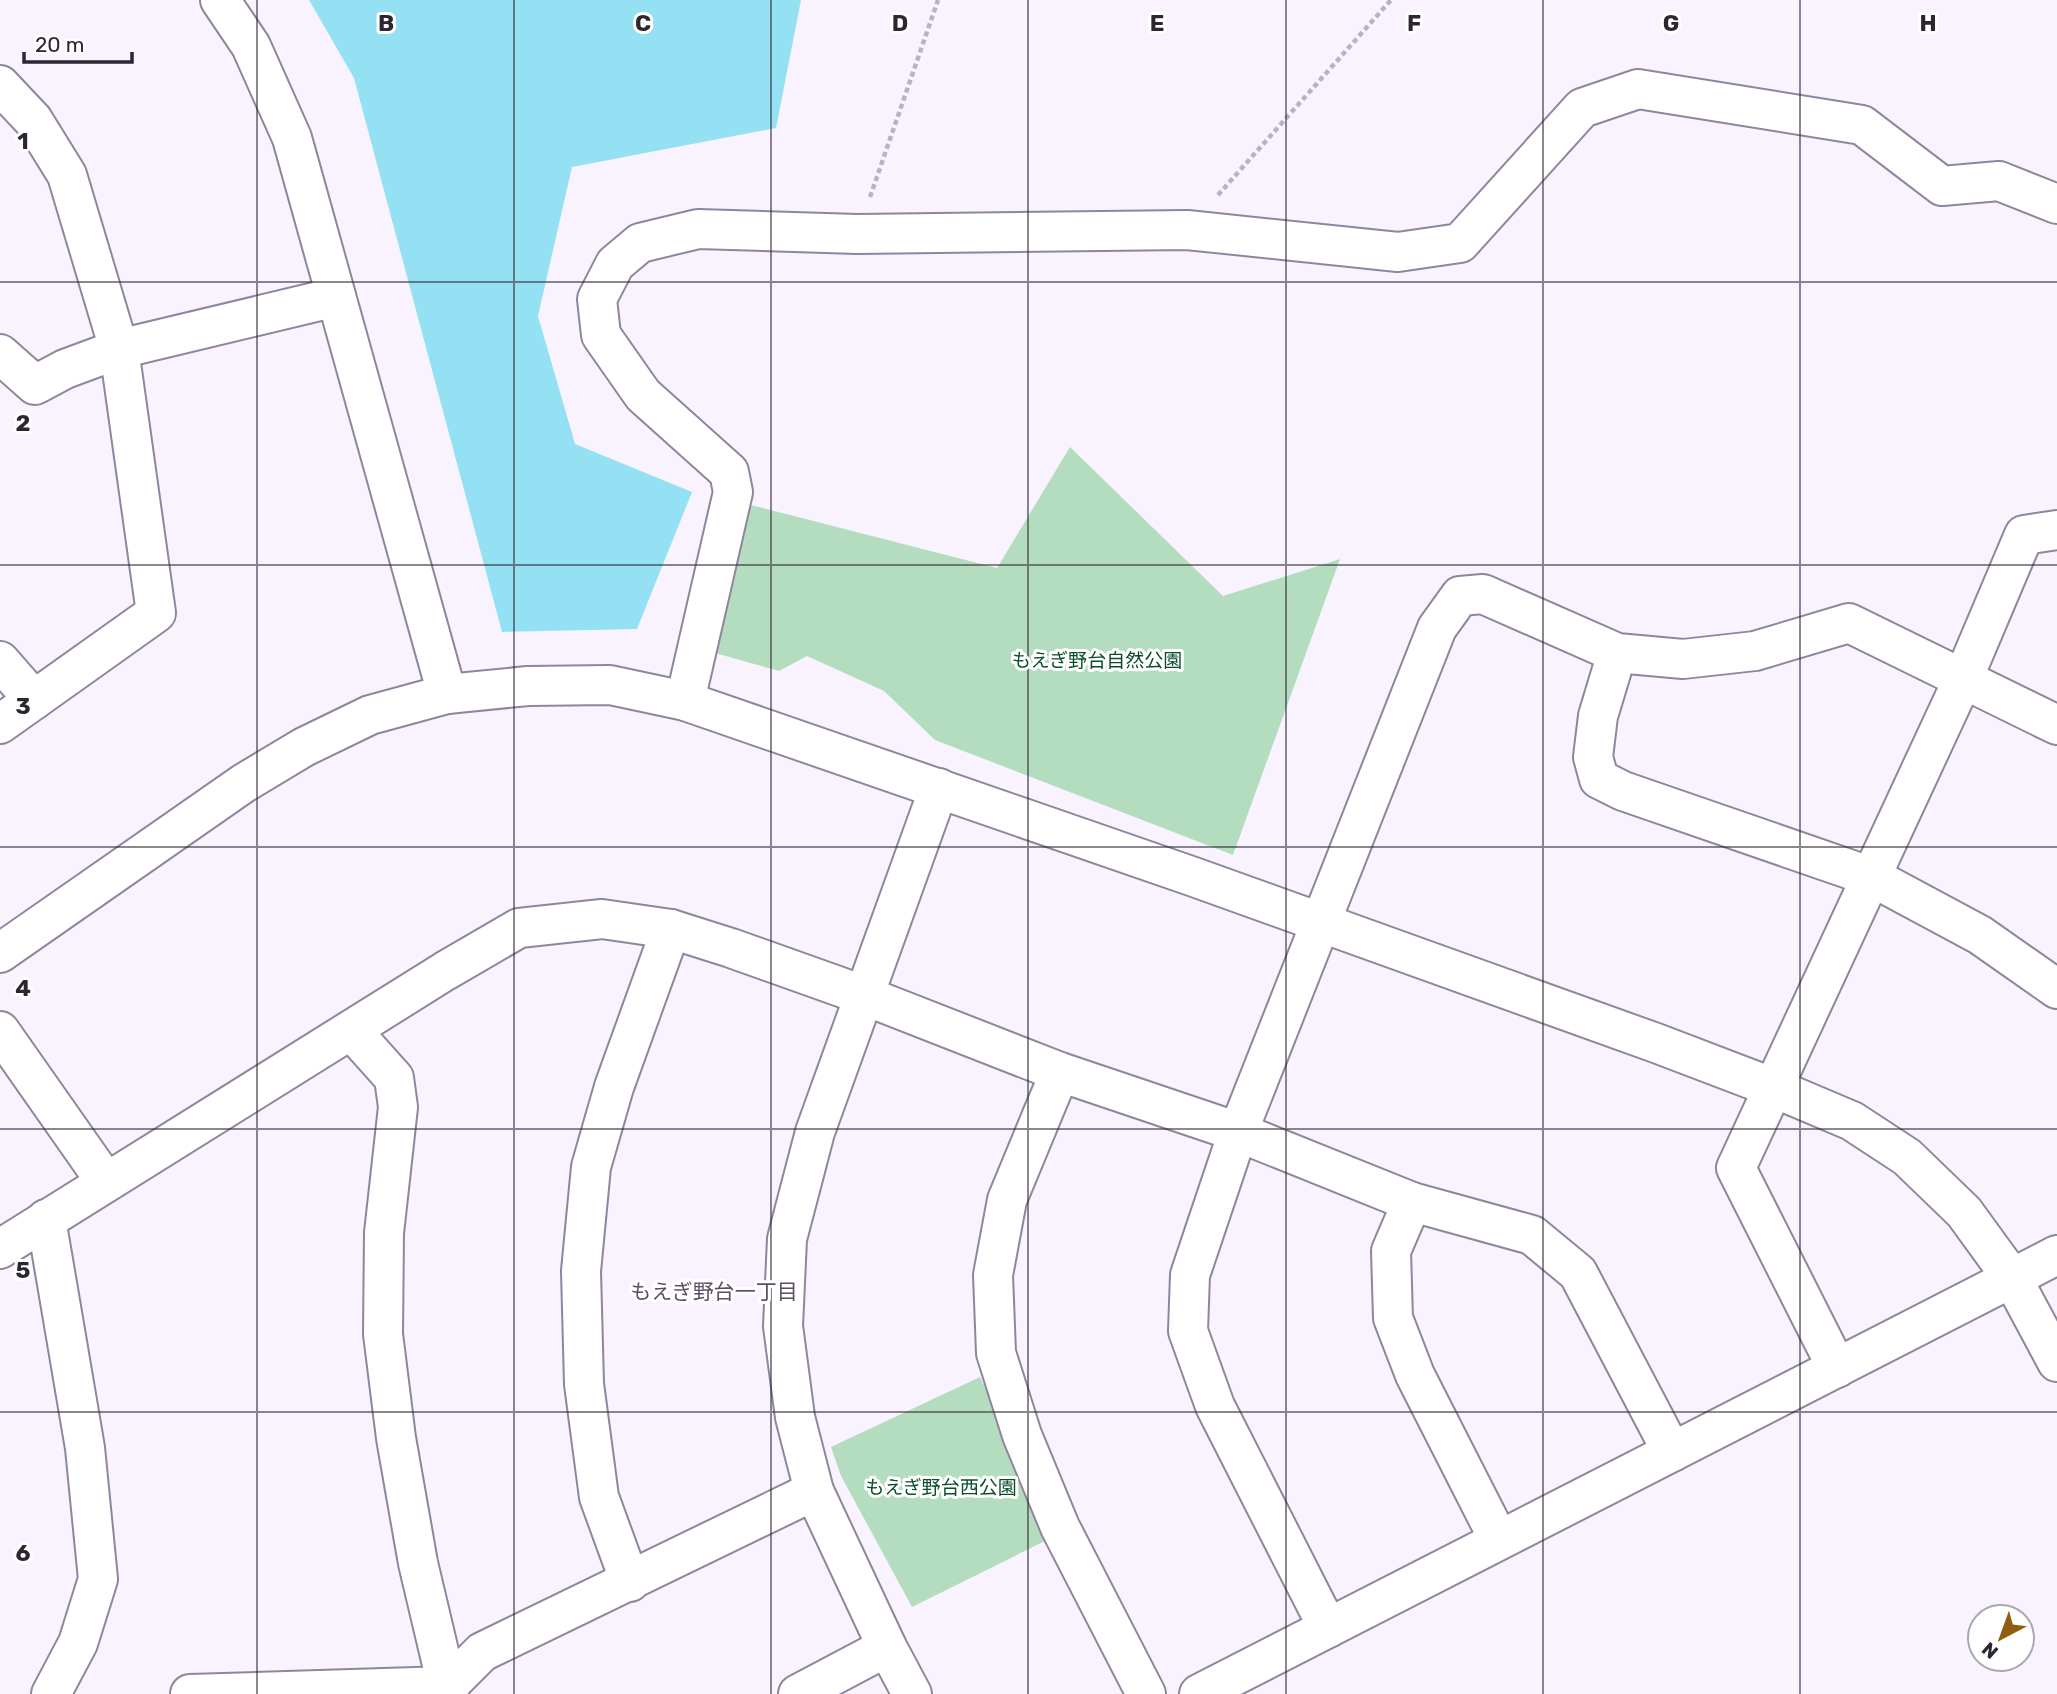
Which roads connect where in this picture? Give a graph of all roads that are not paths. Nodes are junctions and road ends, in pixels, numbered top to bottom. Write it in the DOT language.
graph roads {
  1 [pos="220,0"];
  2 [pos="0,85"];
  3 [pos="2057,204"];
  4 [pos="336,296"];
  5 [pos="119,349"];
  6 [pos="0,355"];
  7 [pos="2057,530"];
  8 [pos="1617,653"];
  9 [pos="0,661"];
  10 [pos="1963,680"];
  11 [pos="447,694"];
  12 [pos="34,700"];
  13 [pos="685,701"];
  14 [pos="0,724"];
  15 [pos="2057,725"];
  16 [pos="939,788"];
  17 [pos="1872,877"];
  18 [pos="1320,922"];
  19 [pos="671,929"];
  20 [pos="0,953"];
  21 [pos="2057,989"];
  22 [pos="863,995"];
  23 [pos="351,1030"];
  24 [pos="0,1031"];
  25 [pos="1060,1072"];
  26 [pos="1774,1088"];
  27 [pos="1238,1132"];
  28 [pos="106,1182"];
  29 [pos="1412,1202"];
  30 [pos="46,1219"];
  31 [pos="0,1249"];
  32 [pos="2057,1255"];
  33 [pos="2012,1278"];
  34 [pos="2057,1362"];
  35 [pos="1837,1368"];
  36 [pos="1672,1452"];
  37 [pos="814,1491"];
  38 [pos="1499,1540"];
  39 [pos="630,1582"];
  40 [pos="1328,1628"];
  41 [pos="887,1647"];
  42 [pos="449,1690"];
  43 [pos="51,1694"];
  44 [pos="190,1694"];
  45 [pos="797,1694"];
  46 [pos="912,1694"];
  47 [pos="1146,1694"];
  48 [pos="1199,1694"];
  1 -- 4 [label="street"];
  2 -- 5 [label="street"];
  3 -- 13 [label="street"];
  4 -- 5 [label="street"];
  4 -- 11 [label="street"];
  5 -- 6 [label="street"];
  5 -- 12 [label="street"];
  7 -- 10 [label="street"];
  8 -- 10 [label="street"];
  8 -- 17 [label="street"];
  8 -- 18 [label="street"];
  9 -- 12 [label="street"];
  10 -- 15 [label="street"];
  10 -- 17 [label="street"];
  11 -- 13 [label="street"];
  11 -- 20 [label="street"];
  12 -- 14 [label="street"];
  13 -- 16 [label="street"];
  16 -- 18 [label="street"];
  16 -- 22 [label="street"];
  17 -- 21 [label="street"];
  17 -- 26 [label="street"];
  18 -- 26 [label="street"];
  18 -- 27 [label="street"];
  19 -- 22 [label="street"];
  19 -- 23 [label="street"];
  19 -- 39 [label="street"];
  22 -- 25 [label="street"];
  22 -- 37 [label="street"];
  23 -- 28 [label="street"];
  23 -- 42 [label="street"];
  24 -- 28 [label="street"];
  25 -- 27 [label="street"];
  25 -- 47 [label="street"];
  26 -- 33 [label="street"];
  26 -- 35 [label="street"];
  27 -- 29 [label="street"];
  27 -- 40 [label="street"];
  28 -- 30 [label="street"];
  29 -- 36 [label="street"];
  29 -- 38 [label="street"];
  30 -- 31 [label="street"];
  30 -- 43 [label="street"];
  32 -- 33 [label="street"];
  33 -- 34 [label="street"];
  33 -- 35 [label="street"];
  35 -- 36 [label="street"];
  36 -- 38 [label="street"];
  37 -- 39 [label="street"];
  37 -- 41 [label="street"];
  38 -- 40 [label="street"];
  39 -- 42 [label="street"];
  40 -- 48 [label="street"];
  41 -- 45 [label="street"];
  41 -- 46 [label="street"];
  42 -- 44 [label="street"];
}
